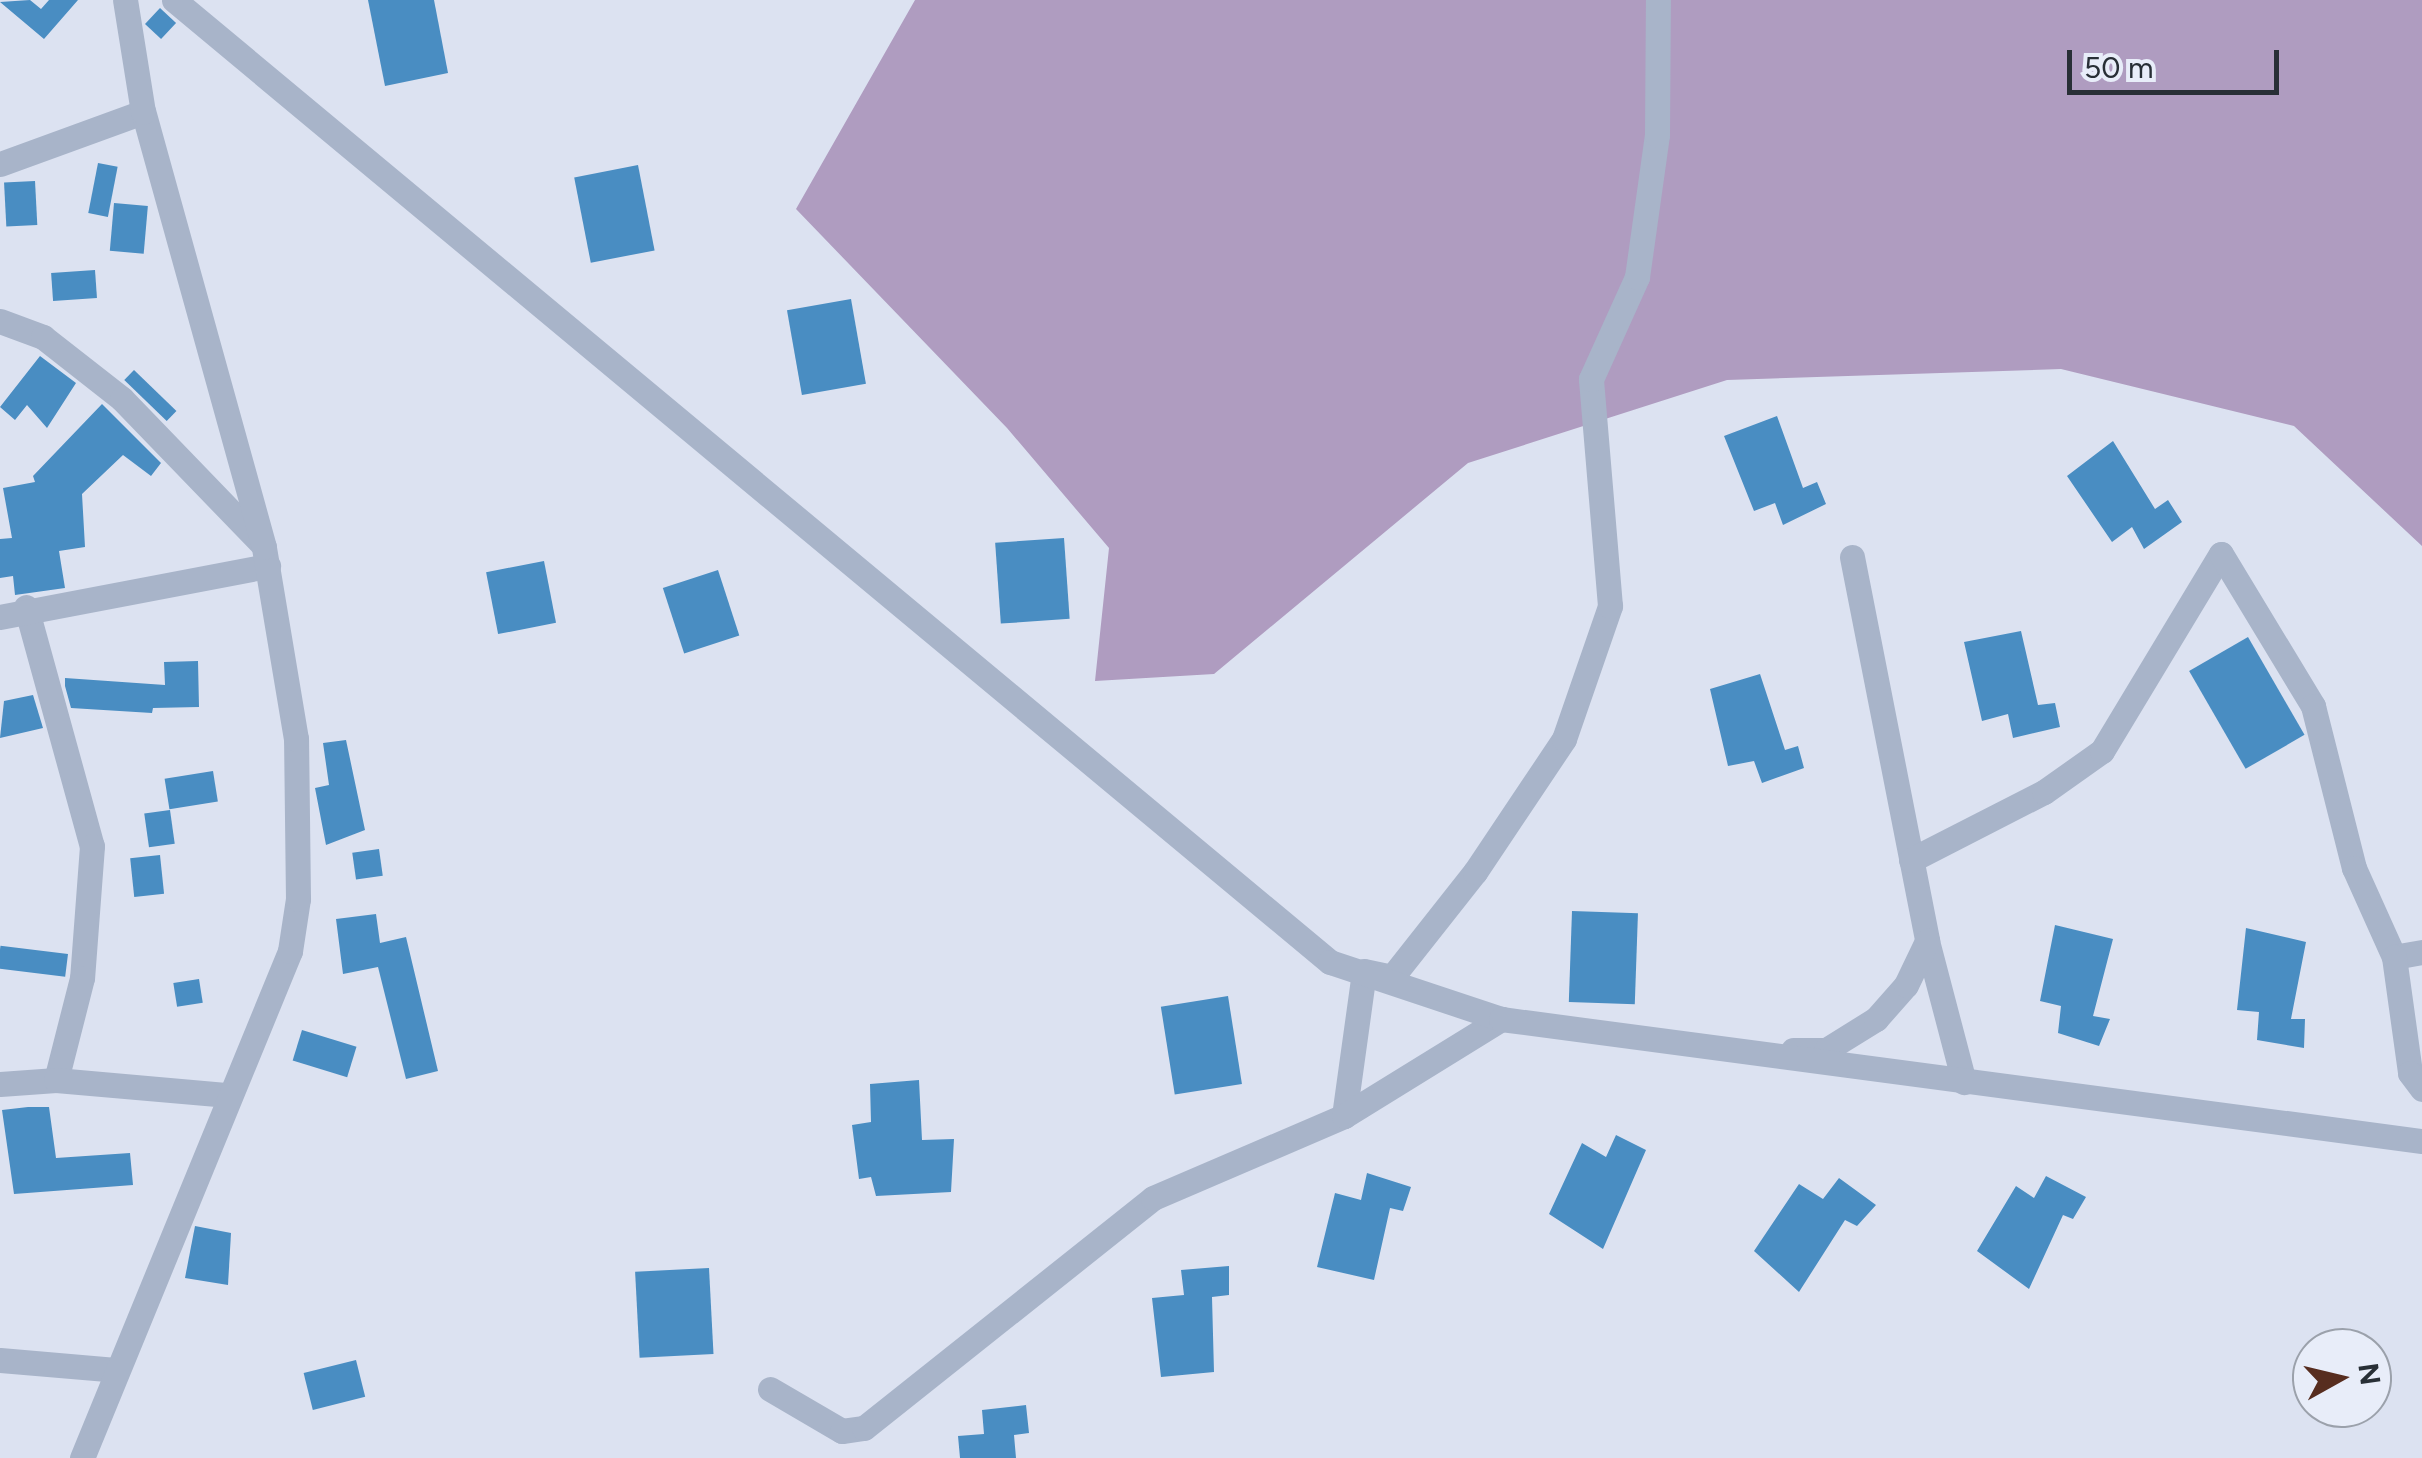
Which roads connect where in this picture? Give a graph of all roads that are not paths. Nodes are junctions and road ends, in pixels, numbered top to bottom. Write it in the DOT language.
graph roads {
  1 [pos="126,0"];
  2 [pos="174,0"];
  3 [pos="1658,0"];
  4 [pos="143,112"];
  5 [pos="0,164"];
  6 [pos="0,321"];
  7 [pos="266,556"];
  8 [pos="1852,557"];
  9 [pos="26,607"];
  10 [pos="0,617"];
  11 [pos="1912,860"];
  12 [pos="1927,942"];
  13 [pos="2422,952"];
  14 [pos="2394,957"];
  15 [pos="1364,971"];
  16 [pos="1501,1019"];
  17 [pos="1721,1050"];
  18 [pos="56,1080"];
  19 [pos="1964,1082"];
  20 [pos="0,1084"];
  21 [pos="2422,1089"];
  22 [pos="228,1095"];
  23 [pos="1344,1116"];
  24 [pos="2422,1141"];
  25 [pos="0,1360"];
  26 [pos="116,1370"];
  27 [pos="770,1389"];
  28 [pos="82,1458"];
  1 -- 4 [label="street"];
  2 -- 15 [label="street"];
  3 -- 15 [label="street"];
  4 -- 5 [label="street"];
  4 -- 7 [label="street"];
  6 -- 7 [label="street"];
  7 -- 9 [label="street"];
  7 -- 22 [label="street"];
  8 -- 11 [label="street"];
  9 -- 10 [label="street"];
  9 -- 18 [label="street"];
  11 -- 12 [label="street"];
  11 -- 14 [label="street"];
  12 -- 17 [label="street"];
  12 -- 19 [label="street"];
  13 -- 14 [label="street"];
  14 -- 21 [label="street"];
  15 -- 16 [label="street"];
  15 -- 23 [label="street"];
  16 -- 17 [label="street"];
  16 -- 23 [label="street"];
  17 -- 19 [label="street"];
  18 -- 20 [label="street"];
  18 -- 22 [label="street"];
  19 -- 24 [label="street"];
  22 -- 26 [label="street"];
  23 -- 27 [label="street"];
  25 -- 26 [label="street"];
  26 -- 28 [label="street"];
}
